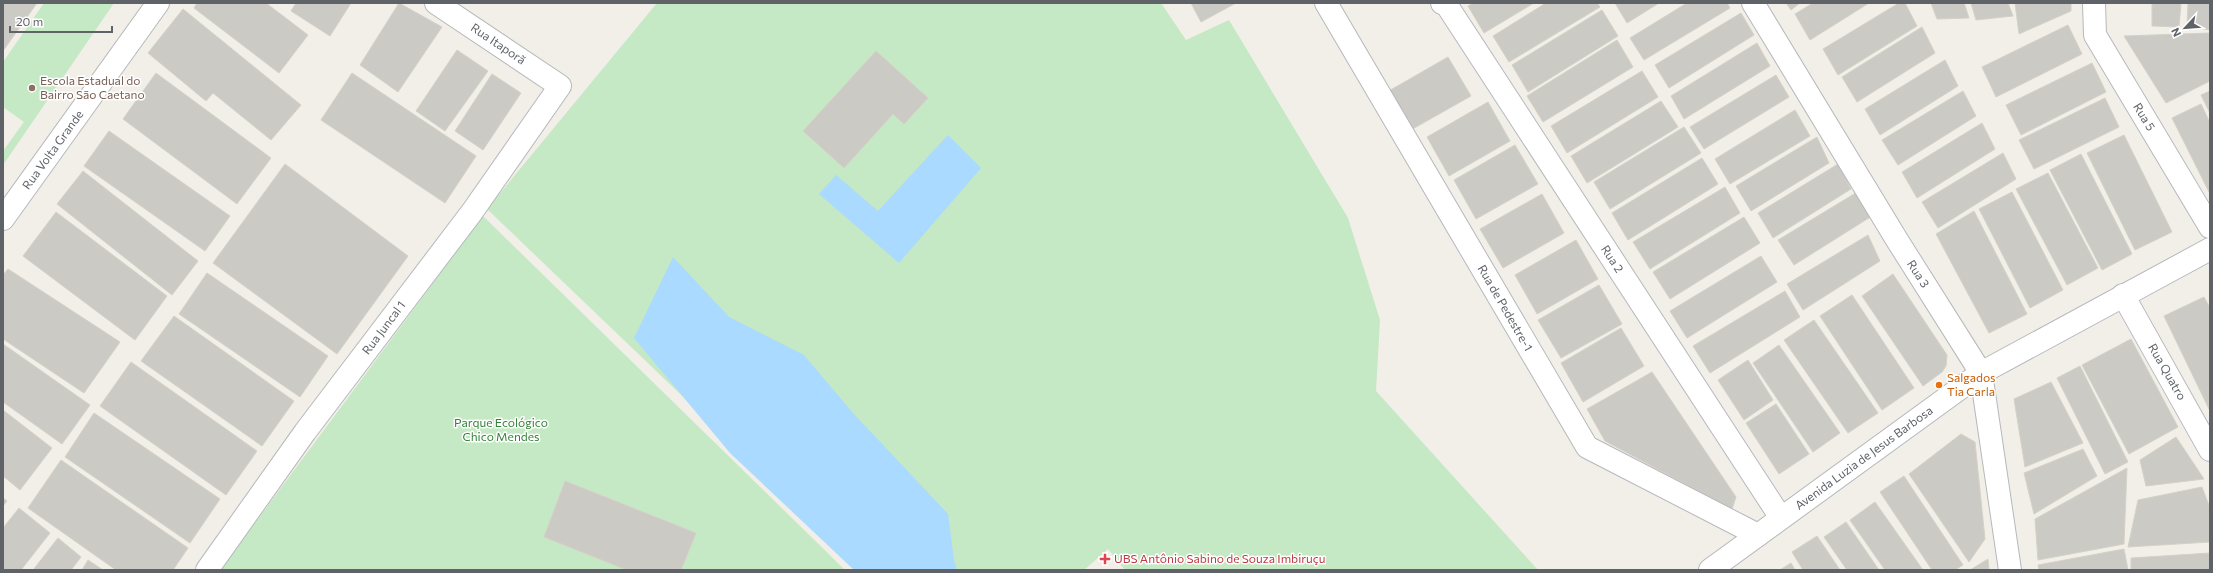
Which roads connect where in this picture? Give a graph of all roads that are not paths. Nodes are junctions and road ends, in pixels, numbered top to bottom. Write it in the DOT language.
graph roads {
  1 [pos="158,3"];
  2 [pos="436,3"];
  3 [pos="1326,3"];
  4 [pos="1442,3"];
  5 [pos="1753,3"];
  6 [pos="2094,3"];
  7 [pos="560,86"];
  8 [pos="3,219"];
  9 [pos="2210,227"];
  10 [pos="2210,248"];
  11 [pos="2123,295"];
  12 [pos="1981,373"];
  13 [pos="2210,450"];
  14 [pos="1781,518"];
  15 [pos="1758,535"];
  16 [pos="207,570"];
  17 [pos="1710,570"];
  18 [pos="2010,570"];
  1 -- 8 [label="street, Rua Volta Grande"];
  2 -- 7 [label="street, Rua Itaporã"];
  3 -- 15 [label="street, Rua de Pedestre-1"];
  4 -- 14 [label="street, Rua 2"];
  5 -- 12 [label="street, Rua 3"];
  6 -- 9 [label="street, Rua 5"];
  7 -- 16 [label="street, Rua Juncal 1"];
  10 -- 11 [label="street, Avenida Luzia de Jesus Barbosa"];
  11 -- 12 [label="street, Avenida Luzia de Jesus Barbosa"];
  11 -- 13 [label="street, Rua Quatro"];
  12 -- 14 [label="street, Avenida Luzia de Jesus Barbosa"];
  12 -- 18 [label="street, Rua 3"];
  14 -- 15 [label="street, Avenida Luzia de Jesus Barbosa"];
  15 -- 17 [label="street, Avenida Luzia de Jesus Barbosa"];
}
